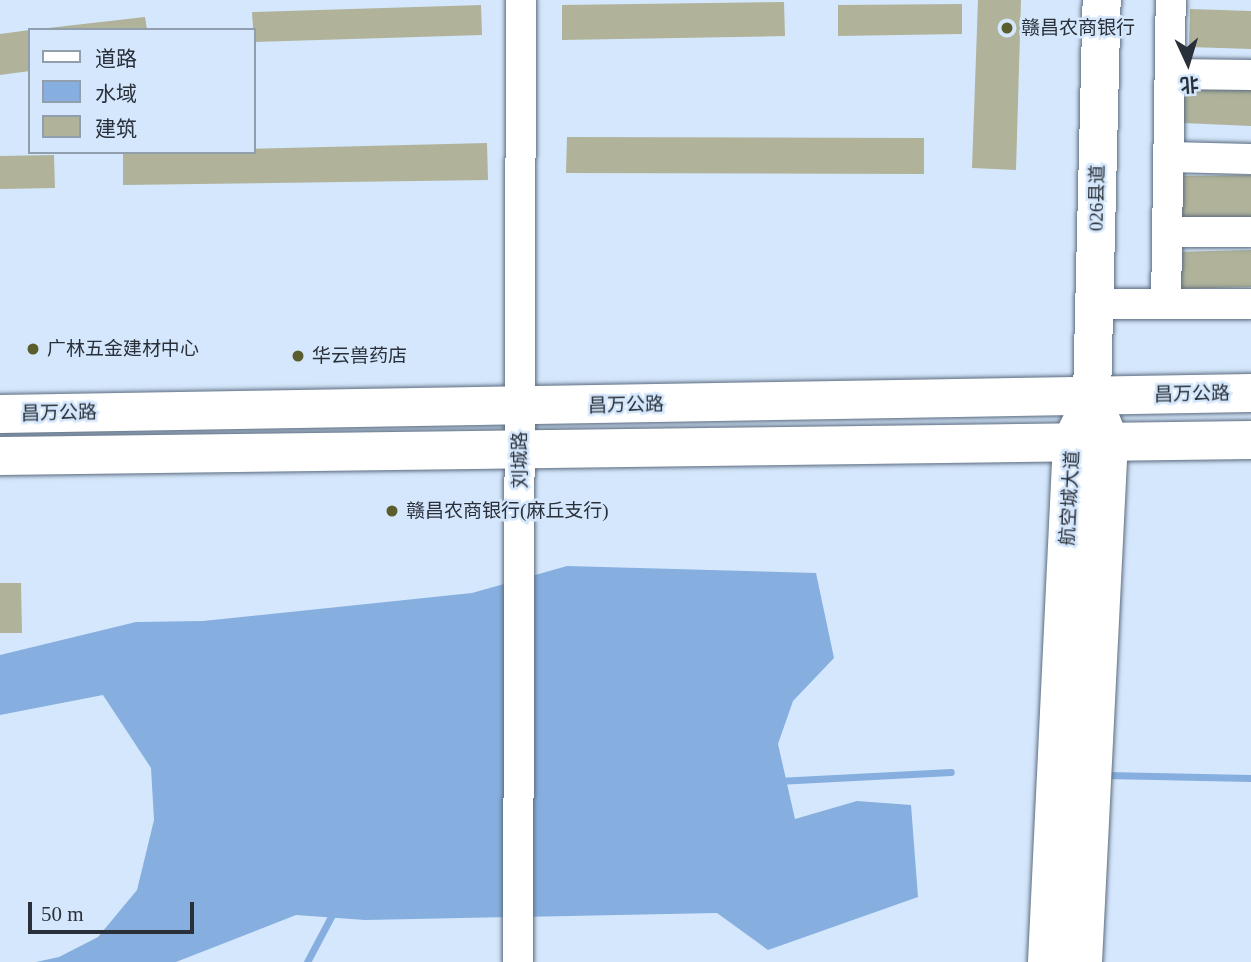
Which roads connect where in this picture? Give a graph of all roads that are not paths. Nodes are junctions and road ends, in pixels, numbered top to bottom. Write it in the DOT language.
graph roads {
  1 [pos="521,0"];
  2 [pos="1102,0"];
  3 [pos="1171,0"];
  4 [pos="1170,74"];
  5 [pos="1251,75"];
  6 [pos="1169,157"];
  7 [pos="1251,159"];
  8 [pos="1167,232"];
  9 [pos="1251,232"];
  10 [pos="1095,304"];
  11 [pos="1166,304"];
  12 [pos="1251,304"];
  13 [pos="1251,393"];
  14 [pos="1092,396"];
  15 [pos="520,407"];
  16 [pos="0,414"];
  17 [pos="1251,440"];
  18 [pos="1091,441"];
  19 [pos="520,450"];
  20 [pos="0,456"];
  21 [pos="517,962"];
  22 [pos="1047,962"];
  23 [pos="1083,962"];
  1 -- 15 [label="street, 刘城路"];
  2 -- 10 [label="main road, 026县道"];
  3 -- 4 [label="street"];
  4 -- 5 [label="street"];
  4 -- 6 [label="street"];
  6 -- 7 [label="street"];
  6 -- 8 [label="street"];
  8 -- 9 [label="street"];
  8 -- 11 [label="street"];
  10 -- 11 [label="street"];
  10 -- 14 [label="main road, 026县道"];
  11 -- 12 [label="street"];
  13 -- 14 [label="main road, 昌万公路"];
  14 -- 15 [label="main road, 昌万公路"];
  14 -- 18 [label="main road, 航空城大道"];
  15 -- 16 [label="main road, 昌万公路"];
  15 -- 19 [label="street, 刘城路"];
  17 -- 18 [label="main road"];
  18 -- 19 [label="main road"];
  18 -- 22 [label="main road, 航空城大道"];
  18 -- 23 [label="main road, 航空城大道"];
  19 -- 20 [label="main road"];
  19 -- 21 [label="street, 刘城路"];
}
